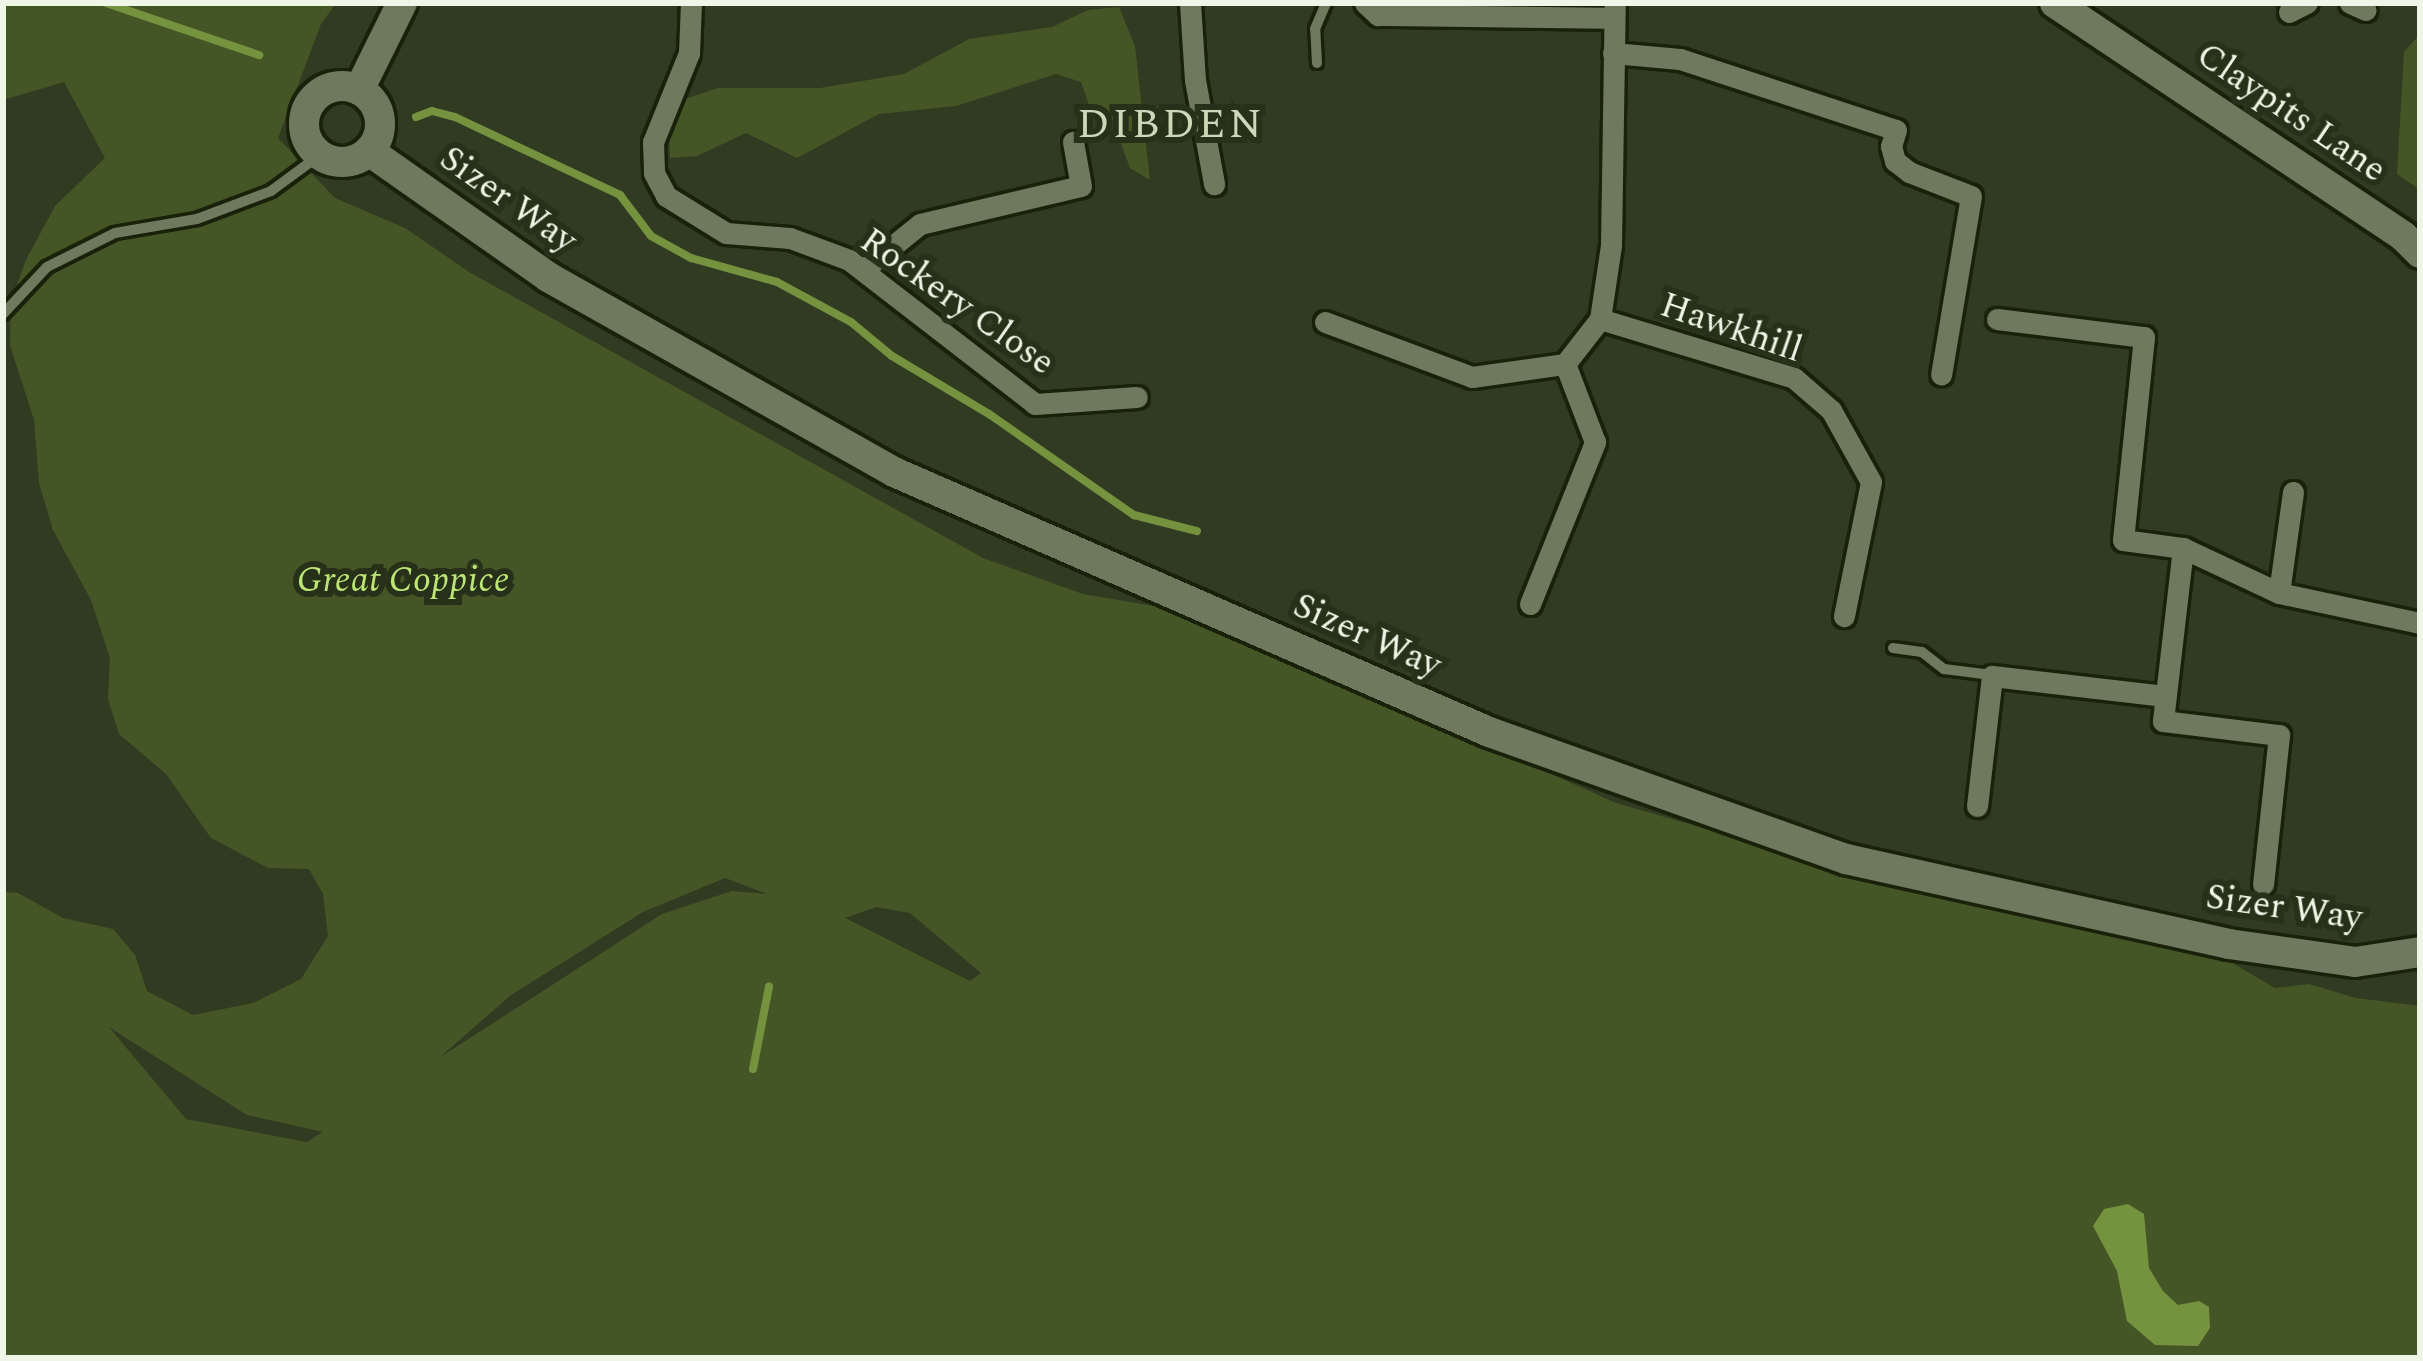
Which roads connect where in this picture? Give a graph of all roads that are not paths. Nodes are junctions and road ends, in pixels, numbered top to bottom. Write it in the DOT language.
graph roads {
  1 [pos="402,3"];
  2 [pos="691,3"];
  3 [pos="1190,3"];
  4 [pos="1326,3"];
  5 [pos="1365,3"];
  6 [pos="2055,3"];
  7 [pos="1614,10"];
  8 [pos="1613,53"];
  9 [pos="1317,63"];
  10 [pos="359,90"];
  11 [pos="1073,142"];
  12 [pos="369,151"];
  13 [pos="320,155"];
  14 [pos="1214,184"];
  15 [pos="2420,253"];
  16 [pos="863,270"];
  17 [pos="3,314"];
  18 [pos="1600,319"];
  19 [pos="1997,319"];
  20 [pos="1325,322"];
  21 [pos="1565,364"];
  22 [pos="1941,375"];
  23 [pos="1137,397"];
  24 [pos="2293,492"];
  25 [pos="2183,548"];
  26 [pos="2279,592"];
  27 [pos="1531,604"];
  28 [pos="1844,616"];
  29 [pos="2420,623"];
  30 [pos="1894,648"];
  31 [pos="1992,676"];
  32 [pos="2165,696"];
  33 [pos="1977,806"];
  34 [pos="2263,884"];
  35 [pos="2420,952"];
  1 -- 10 [label="street"];
  2 -- 16 [label="street, Rockery Close"];
  3 -- 14 [label="street"];
  4 -- 9 [label="lane"];
  5 -- 7 [label="street"];
  6 -- 15 [label="street, Claypits Lane"];
  7 -- 8 [label="street"];
  8 -- 18 [label="street"];
  8 -- 22 [label="street"];
  10 -- 12 [label="street"];
  10 -- 13 [label="street"];
  11 -- 16 [label="street"];
  12 -- 13 [label="street"];
  12 -- 35 [label="street, Sizer Way"];
  13 -- 17 [label="lane"];
  16 -- 23 [label="street, Rockery Close"];
  18 -- 21 [label="street"];
  18 -- 28 [label="street, Hawkhill"];
  19 -- 25 [label="street"];
  20 -- 21 [label="street"];
  21 -- 27 [label="street"];
  24 -- 26 [label="street"];
  25 -- 26 [label="street"];
  25 -- 32 [label="street"];
  26 -- 29 [label="street"];
  30 -- 31 [label="lane"];
  31 -- 32 [label="street"];
  31 -- 33 [label="street"];
  32 -- 34 [label="street"];
}
